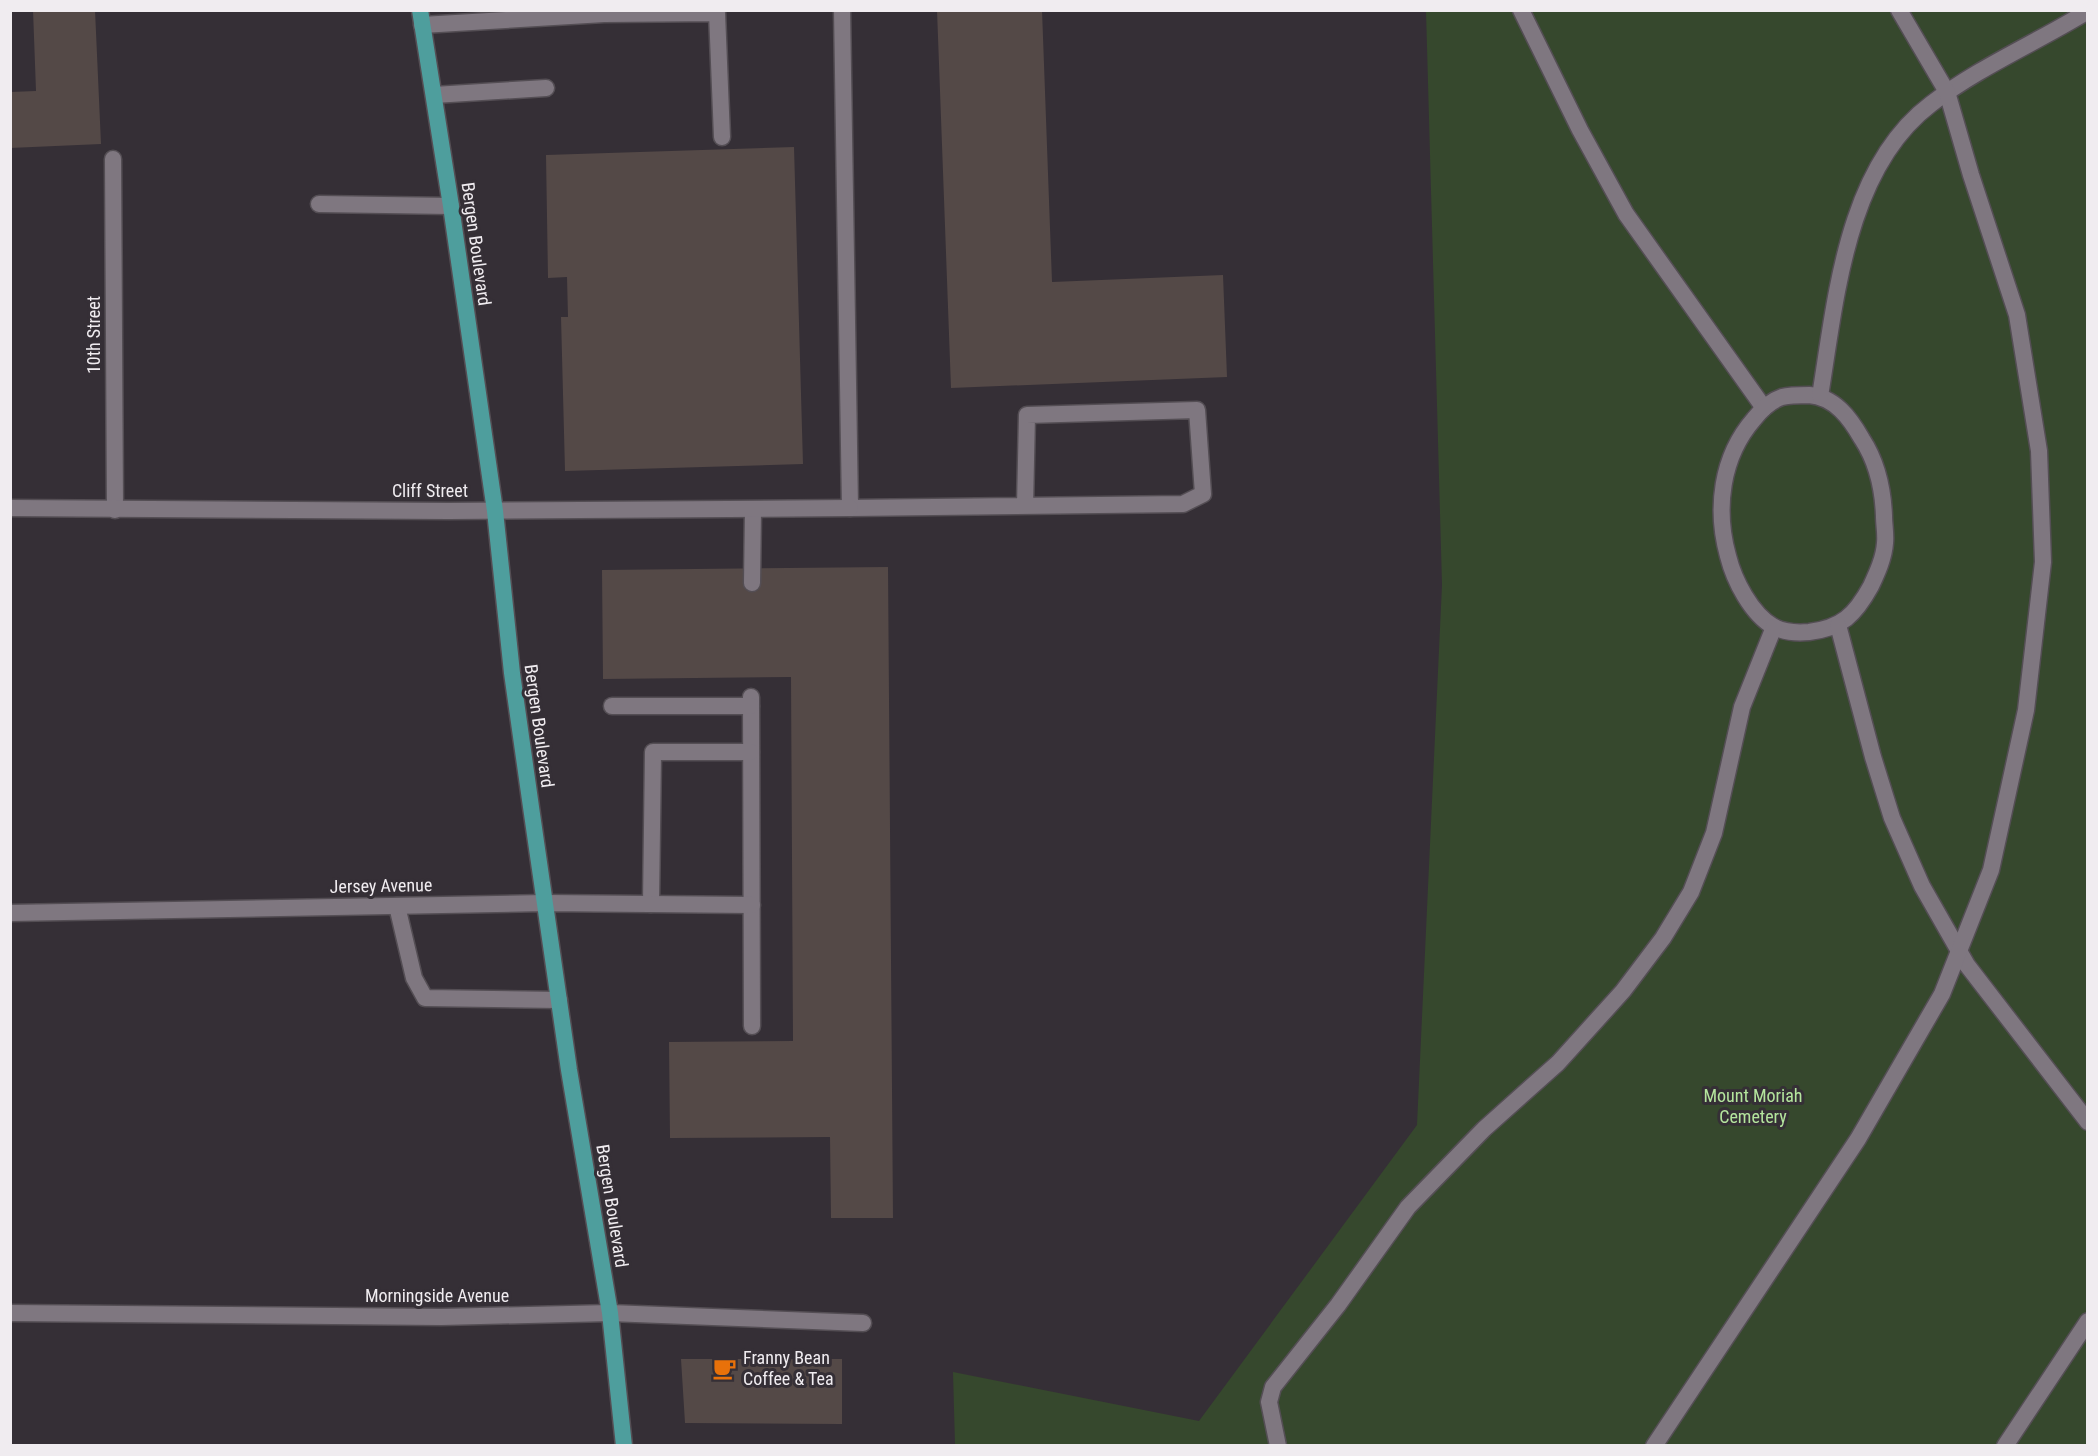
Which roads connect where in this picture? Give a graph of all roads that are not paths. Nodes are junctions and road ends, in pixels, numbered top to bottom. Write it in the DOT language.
graph roads {
  1 [pos="842,10"];
  2 [pos="1521,10"];
  3 [pos="1899,10"];
  4 [pos="2088,11"];
  5 [pos="421,18"];
  6 [pos="546,88"];
  7 [pos="1947,93"];
  8 [pos="434,95"];
  9 [pos="722,137"];
  10 [pos="113,159"];
  11 [pos="319,204"];
  12 [pos="451,206"];
  13 [pos="1820,396"];
  14 [pos="1764,408"];
  15 [pos="1025,506"];
  16 [pos="10,508"];
  17 [pos="850,508"];
  18 [pos="115,510"];
  19 [pos="753,510"];
  20 [pos="495,511"];
  21 [pos="752,583"];
  22 [pos="1838,625"];
  23 [pos="1774,627"];
  24 [pos="612,706"];
  25 [pos="751,752"];
  26 [pos="545,903"];
  27 [pos="651,904"];
  28 [pos="752,905"];
  29 [pos="397,906"];
  30 [pos="10,913"];
  31 [pos="1959,951"];
  32 [pos="559,1000"];
  33 [pos="752,1026"];
  34 [pos="2088,1122"];
  35 [pos="10,1313"];
  36 [pos="610,1313"];
  37 [pos="2088,1321"];
  38 [pos="863,1323"];
  39 [pos="624,1446"];
  40 [pos="1278,1446"];
  41 [pos="1654,1446"];
  42 [pos="2005,1446"];
  1 -- 17 [label="street"];
  2 -- 14 [label="street"];
  3 -- 7 [label="street"];
  4 -- 7 [label="street"];
  5 -- 8 [label="main road, Bergen Boulevard"];
  5 -- 9 [label="street"];
  6 -- 8 [label="street"];
  7 -- 13 [label="street"];
  7 -- 31 [label="street"];
  8 -- 12 [label="main road, Bergen Boulevard"];
  10 -- 18 [label="street, 10th Street"];
  11 -- 12 [label="street"];
  12 -- 20 [label="main road, Bergen Boulevard"];
  13 -- 14 [label="street"];
  13 -- 22 [label="street"];
  14 -- 23 [label="street"];
  15 -- 15 [label="street, Cliff Street"];
  15 -- 17 [label="street, Cliff Street"];
  16 -- 18 [label="street, Cliff Street"];
  17 -- 19 [label="street, Cliff Street"];
  18 -- 20 [label="street, Cliff Street"];
  19 -- 20 [label="street, Cliff Street"];
  19 -- 21 [label="street"];
  20 -- 26 [label="main road, Bergen Boulevard"];
  22 -- 23 [label="street"];
  22 -- 31 [label="street"];
  23 -- 40 [label="street"];
  24 -- 25 [label="street"];
  25 -- 27 [label="street"];
  25 -- 28 [label="street"];
  26 -- 27 [label="street, Jersey Avenue"];
  26 -- 29 [label="street, Jersey Avenue"];
  26 -- 32 [label="main road, Bergen Boulevard"];
  27 -- 28 [label="street, Jersey Avenue"];
  28 -- 33 [label="street"];
  29 -- 30 [label="street, Jersey Avenue"];
  29 -- 32 [label="street"];
  31 -- 34 [label="street"];
  31 -- 41 [label="street"];
  32 -- 36 [label="main road, Bergen Boulevard"];
  35 -- 36 [label="street, Morningside Avenue"];
  36 -- 38 [label="street, Morningside Avenue"];
  36 -- 39 [label="main road, Bergen Boulevard"];
  37 -- 42 [label="street"];
}
